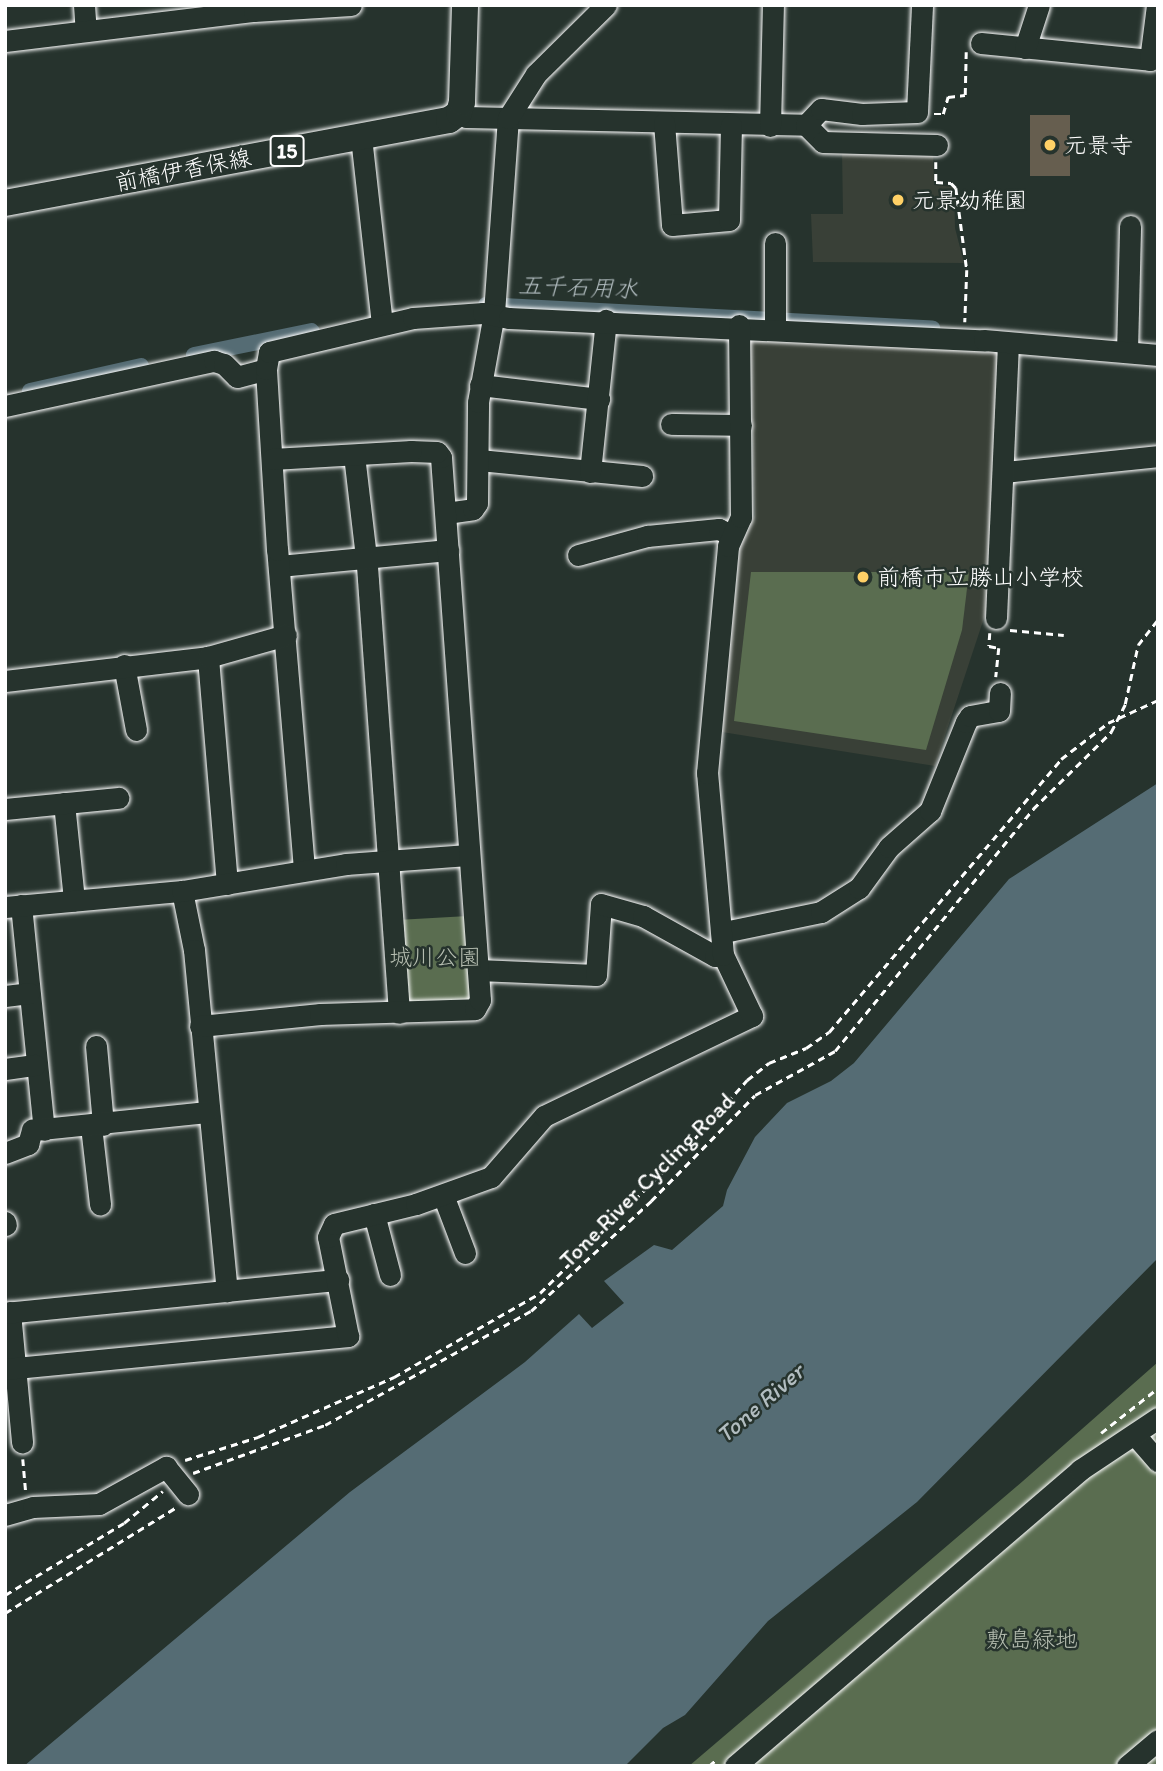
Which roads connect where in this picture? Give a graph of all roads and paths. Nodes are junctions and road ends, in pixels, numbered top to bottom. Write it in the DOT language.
graph roads {
  1 [pos="83,5"];
  2 [pos="351,5"];
  3 [pos="465,5"];
  4 [pos="606,5"];
  5 [pos="773,5"];
  6 [pos="922,5"];
  7 [pos="1039,5"];
  8 [pos="1157,5"];
  9 [pos="86,31"];
  10 [pos="5,41"];
  11 [pos="981,43"];
  12 [pos="1025,48"];
  13 [pos="917,112"];
  14 [pos="459,113"];
  15 [pos="508,118"];
  16 [pos="664,123"];
  17 [pos="731,125"];
  18 [pos="806,125"];
  19 [pos="770,126"];
  20 [pos="361,137"];
  21 [pos="937,145"];
  22 [pos="5,203"];
  23 [pos="1130,226"];
  24 [pos="775,243"];
  25 [pos="493,317"];
  26 [pos="606,320"];
  27 [pos="382,324"];
  28 [pos="739,325"];
  29 [pos="964,325"];
  30 [pos="775,327"];
  31 [pos="1008,345"];
  32 [pos="1127,352"];
  33 [pos="1158,355"];
  34 [pos="266,369"];
  35 [pos="480,385"];
  36 [pos="599,399"];
  37 [pos="5,406"];
  38 [pos="671,424"];
  39 [pos="741,425"];
  40 [pos="354,455"];
  41 [pos="1158,456"];
  42 [pos="272,459"];
  43 [pos="479,460"];
  44 [pos="590,472"];
  45 [pos="1004,472"];
  46 [pos="642,476"];
  47 [pos="446,513"];
  48 [pos="731,535"];
  49 [pos="449,550"];
  50 [pos="578,555"];
  51 [pos="365,557"];
  52 [pos="279,566"];
  53 [pos="996,618"];
  54 [pos="1158,619"];
  55 [pos="286,635"];
  56 [pos="1064,635"];
  57 [pos="208,657"];
  58 [pos="124,665"];
  59 [pos="5,681"];
  60 [pos="999,693"];
  61 [pos="1158,701"];
  62 [pos="1119,718"];
  63 [pos="136,730"];
  64 [pos="118,798"];
  65 [pos="64,803"];
  66 [pos="5,809"];
  67 [pos="468,855"];
  68 [pos="387,861"];
  69 [pos="304,869"];
  70 [pos="227,884"];
  71 [pos="182,891"];
  72 [pos="74,900"];
  73 [pos="13,906"];
  74 [pos="724,932"];
  75 [pos="723,955"];
  76 [pos="478,970"];
  77 [pos="29,993"];
  78 [pos="5,996"];
  79 [pos="398,1013"];
  80 [pos="200,1026"];
  81 [pos="96,1046"];
  82 [pos="35,1065"];
  83 [pos="5,1069"];
  84 [pos="206,1112"];
  85 [pos="97,1126"];
  86 [pos="44,1130"];
  87 [pos="5,1153"];
  88 [pos="443,1195"];
  89 [pos="100,1204"];
  90 [pos="374,1214"];
  91 [pos="465,1254"];
  92 [pos="390,1275"];
  93 [pos="338,1280"];
  94 [pos="227,1291"];
  95 [pos="7,1313"];
  96 [pos="10,1369"];
  97 [pos="1158,1418"];
  98 [pos="1135,1435"];
  99 [pos="22,1442"];
  100 [pos="1158,1461"];
  101 [pos="177,1481"];
  102 [pos="33,1507"];
  103 [pos="5,1515"];
  104 [pos="5,1595"];
  105 [pos="5,1612"];
  106 [pos="1158,1740"];
  107 [pos="736,1766"];
  108 [pos="1127,1766"];
  1 -- 9 [label="street"];
  2 -- 9 [label="street"];
  3 -- 14 [label="main road"];
  4 -- 15 [label="street"];
  5 -- 19 [label="street"];
  6 -- 13 [label="street"];
  7 -- 12 [label="street"];
  8 -- 12 [label="street"];
  9 -- 10 [label="street"];
  11 -- 12 [label="street"];
  11 -- 13 [label="path"];
  13 -- 18 [label="street"];
  14 -- 15 [label="street"];
  14 -- 20 [label="main road, 前橋伊香保線 / 15"];
  15 -- 16 [label="street"];
  15 -- 25 [label="street"];
  16 -- 17 [label="street"];
  16 -- 17 [label="street"];
  17 -- 19 [label="street"];
  18 -- 19 [label="street"];
  18 -- 21 [label="street"];
  20 -- 22 [label="main road, 前橋伊香保線 / 15"];
  20 -- 27 [label="street"];
  21 -- 29 [label="path"];
  23 -- 32 [label="street"];
  24 -- 30 [label="street"];
  25 -- 26 [label="street"];
  25 -- 27 [label="street"];
  25 -- 35 [label="street"];
  26 -- 28 [label="street"];
  26 -- 36 [label="street"];
  27 -- 34 [label="street"];
  28 -- 30 [label="street"];
  28 -- 39 [label="street"];
  30 -- 31 [label="street"];
  31 -- 32 [label="street"];
  31 -- 45 [label="street"];
  32 -- 33 [label="street"];
  34 -- 37 [label="street"];
  34 -- 42 [label="street"];
  35 -- 36 [label="street"];
  35 -- 43 [label="street"];
  36 -- 44 [label="street"];
  38 -- 39 [label="street"];
  39 -- 48 [label="street"];
  40 -- 42 [label="street"];
  40 -- 47 [label="street"];
  40 -- 51 [label="street"];
  41 -- 45 [label="street"];
  42 -- 52 [label="street"];
  43 -- 44 [label="street"];
  43 -- 47 [label="street"];
  44 -- 46 [label="street"];
  45 -- 53 [label="street"];
  47 -- 49 [label="street"];
  48 -- 50 [label="street"];
  48 -- 74 [label="street"];
  49 -- 51 [label="street"];
  49 -- 67 [label="street"];
  51 -- 52 [label="street"];
  51 -- 68 [label="street"];
  52 -- 55 [label="street"];
  53 -- 56 [label="path"];
  53 -- 60 [label="path"];
  54 -- 62 [label="path, Tone River Cycling Road"];
  55 -- 57 [label="street"];
  55 -- 69 [label="street"];
  57 -- 58 [label="street"];
  57 -- 70 [label="street"];
  58 -- 59 [label="street"];
  58 -- 63 [label="street"];
  60 -- 74 [label="street"];
  61 -- 62 [label="path"];
  62 -- 101 [label="path"];
  62 -- 101 [label="path, Tone River Cycling Road"];
  64 -- 65 [label="street"];
  65 -- 66 [label="street"];
  65 -- 72 [label="street"];
  67 -- 68 [label="street"];
  67 -- 76 [label="street"];
  68 -- 69 [label="street"];
  68 -- 79 [label="street"];
  69 -- 70 [label="street"];
  70 -- 71 [label="street"];
  71 -- 72 [label="street"];
  71 -- 80 [label="street"];
  72 -- 73 [label="street"];
  73 -- 77 [label="street"];
  74 -- 75 [label="street"];
  75 -- 76 [label="street"];
  75 -- 88 [label="street"];
  76 -- 79 [label="street"];
  77 -- 78 [label="street"];
  77 -- 82 [label="street"];
  79 -- 80 [label="street"];
  80 -- 84 [label="street"];
  81 -- 85 [label="street"];
  82 -- 83 [label="street"];
  82 -- 86 [label="street"];
  84 -- 85 [label="street"];
  84 -- 94 [label="street"];
  85 -- 86 [label="street"];
  85 -- 89 [label="street"];
  86 -- 87 [label="street"];
  88 -- 90 [label="street"];
  88 -- 91 [label="street"];
  90 -- 92 [label="street"];
  90 -- 93 [label="street"];
  93 -- 94 [label="street"];
  93 -- 96 [label="street"];
  94 -- 95 [label="street"];
  95 -- 96 [label="street"];
  96 -- 99 [label="street"];
  97 -- 98 [label="street"];
  98 -- 100 [label="street"];
  98 -- 107 [label="street"];
  99 -- 102 [label="path"];
  101 -- 102 [label="street"];
  101 -- 104 [label="path, Tone River Cycling Road"];
  101 -- 105 [label="path"];
  102 -- 103 [label="street"];
  106 -- 108 [label="street"];
}
